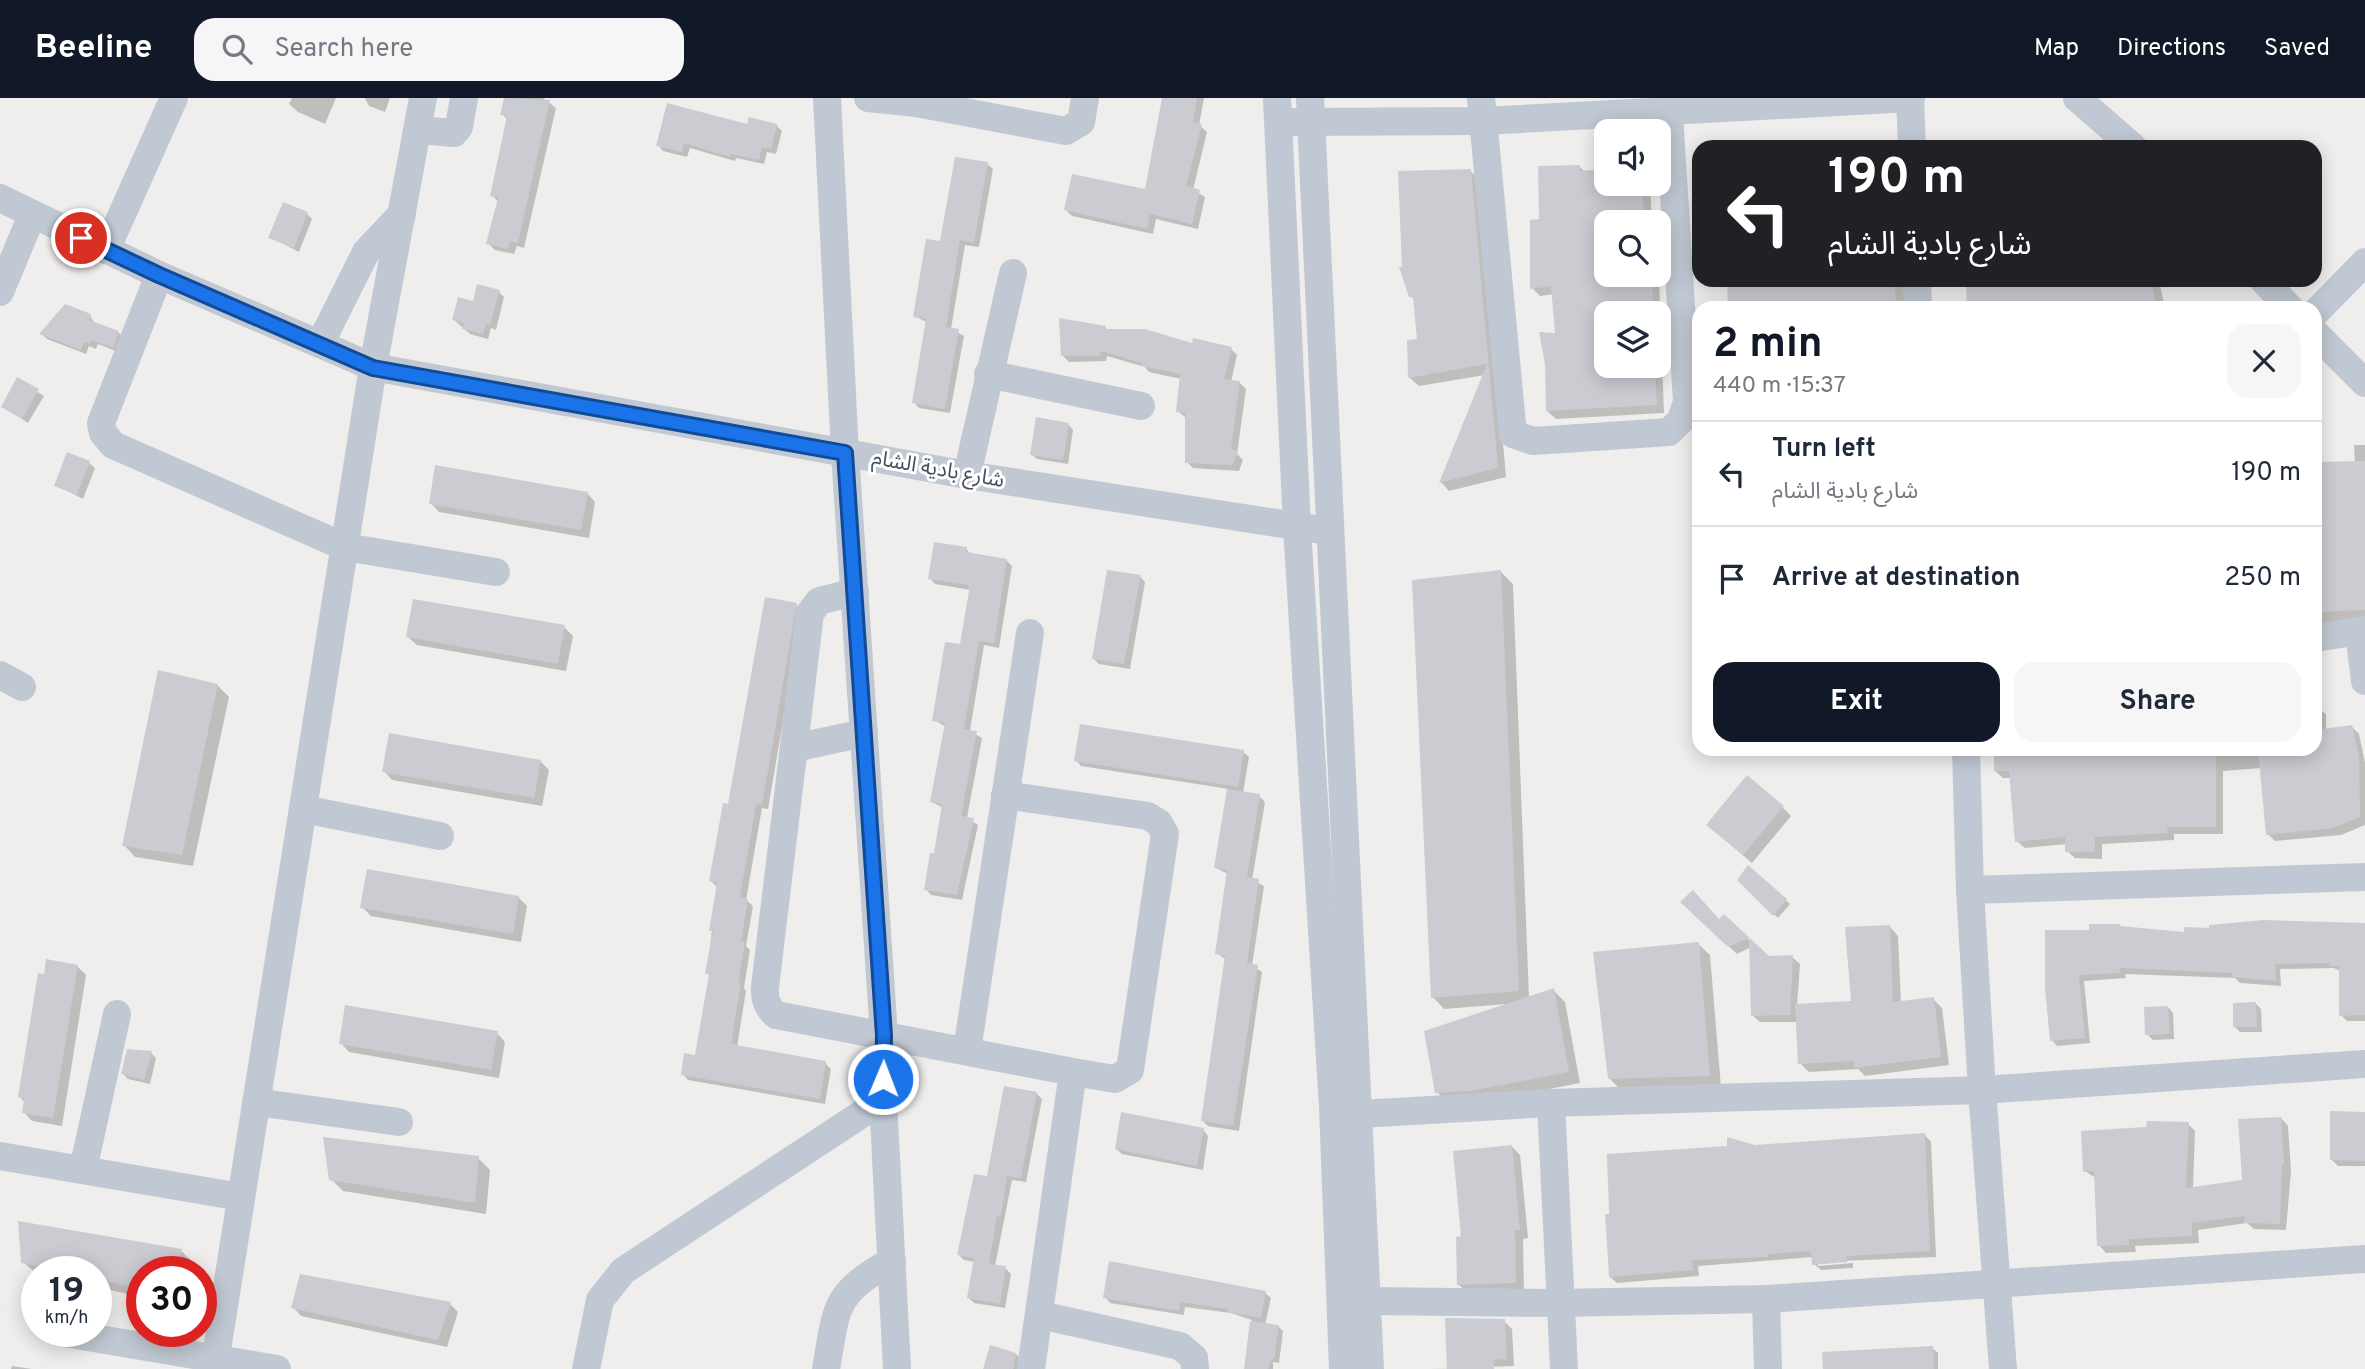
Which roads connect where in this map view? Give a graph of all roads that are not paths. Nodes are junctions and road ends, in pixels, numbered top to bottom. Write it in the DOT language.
graph roads {
  1 [pos="174,98"];
  2 [pos="424,98"];
  3 [pos="464,98"];
  4 [pos="827,98"];
  5 [pos="868,98"];
  6 [pos="1086,98"];
  7 [pos="1910,98"];
  8 [pos="2077,98"];
  9 [pos="917,101"];
  10 [pos="1669,103"];
  11 [pos="1278,110"];
  12 [pos="1311,110"];
  13 [pos="1482,110"];
  14 [pos="418,130"];
  15 [pos="1912,140"];
  16 [pos="2125,140"];
  17 [pos="0,198"];
  18 [pos="402,214"];
  19 [pos="32,215"];
  20 [pos="106,250"];
  21 [pos="2365,262"];
  22 [pos="1013,273"];
  23 [pos="159,275"];
  24 [pos="2270,287"];
  25 [pos="0,292"];
  26 [pos="2283,301"];
  27 [pos="2322,306"];
  28 [pos="2322,340"];
  29 [pos="320,344"];
  30 [pos="373,368"];
  31 [pos="988,374"];
  32 [pos="2365,383"];
  33 [pos="1141,406"];
  34 [pos="845,453"];
  35 [pos="967,475"];
  36 [pos="1297,527"];
  37 [pos="1328,531"];
  38 [pos="345,547"];
  39 [pos="496,572"];
  40 [pos="855,592"];
  41 [pos="2362,631"];
  42 [pos="1030,633"];
  43 [pos="2322,637"];
  44 [pos="2365,681"];
  45 [pos="864,733"];
  46 [pos="794,748"];
  47 [pos="1966,756"];
  48 [pos="1005,795"];
  49 [pos="303,809"];
  50 [pos="440,836"];
  51 [pos="1330,840"];
  52 [pos="2365,877"];
  53 [pos="1970,890"];
  54 [pos="117,1014"];
  55 [pos="884,1036"];
  56 [pos="967,1052"];
  57 [pos="2365,1065"];
  58 [pos="1073,1072"];
  59 [pos="1982,1090"];
  60 [pos="883,1100"];
  61 [pos="256,1102"];
  62 [pos="1551,1103"];
  63 [pos="1359,1114"];
  64 [pos="399,1122"];
  65 [pos="0,1156"];
  66 [pos="83,1170"];
  67 [pos="241,1197"];
  68 [pos="2365,1259"];
  69 [pos="892,1261"];
  70 [pos="1998,1283"];
  71 [pos="1766,1299"];
  72 [pos="1367,1301"];
  73 [pos="1558,1303"];
  74 [pos="1040,1315"];
  75 [pos="112,1343"];
  76 [pos="214,1364"];
  77 [pos="277,1369"];
  78 [pos="586,1369"];
  79 [pos="826,1369"];
  80 [pos="898,1369"];
  81 [pos="1031,1369"];
  82 [pos="1195,1369"];
  83 [pos="1343,1369"];
  84 [pos="1370,1369"];
  85 [pos="1564,1369"];
  86 [pos="1768,1369"];
  87 [pos="2003,1369"];
  1 -- 20 [label="street"];
  2 -- 14 [label="street"];
  3 -- 14 [label="street"];
  4 -- 34 [label="street"];
  5 -- 9 [label="street"];
  6 -- 9 [label="street"];
  7 -- 10 [label="street"];
  7 -- 15 [label="street"];
  8 -- 16 [label="street"];
  10 -- 13 [label="street"];
  10 -- 13 [label="street"];
  11 -- 12 [label="street"];
  11 -- 36 [label="street"];
  12 -- 13 [label="street"];
  12 -- 37 [label="street"];
  14 -- 18 [label="street"];
  17 -- 19 [label="street, شارع بادية الشام"];
  18 -- 29 [label="street"];
  18 -- 30 [label="street"];
  19 -- 20 [label="street, شارع بادية الشام"];
  19 -- 25 [label="street"];
  20 -- 23 [label="street, شارع بادية الشام"];
  21 -- 27 [label="street"];
  22 -- 31 [label="street"];
  23 -- 29 [label="street, شارع بادية الشام"];
  23 -- 38 [label="street"];
  24 -- 26 [label="street"];
  28 -- 32 [label="street"];
  29 -- 30 [label="street, شارع بادية الشام"];
  30 -- 34 [label="street, شارع بادية الشام"];
  30 -- 38 [label="street"];
  31 -- 33 [label="street"];
  31 -- 35 [label="street"];
  34 -- 35 [label="street, شارع بادية الشام"];
  34 -- 40 [label="street"];
  35 -- 36 [label="street, شارع بادية الشام"];
  36 -- 37 [label="street, شارع بادية الشام"];
  36 -- 51 [label="street"];
  37 -- 51 [label="street"];
  38 -- 39 [label="street"];
  38 -- 49 [label="street"];
  40 -- 45 [label="street"];
  40 -- 46 [label="street"];
  41 -- 43 [label="street"];
  41 -- 44 [label="street"];
  42 -- 48 [label="street"];
  45 -- 46 [label="street"];
  45 -- 55 [label="street"];
  46 -- 55 [label="street"];
  47 -- 53 [label="street"];
  48 -- 56 [label="street"];
  48 -- 58 [label="street"];
  49 -- 50 [label="street"];
  49 -- 61 [label="street"];
  51 -- 63 [label="street"];
  51 -- 83 [label="street"];
  52 -- 53 [label="street"];
  53 -- 59 [label="street"];
  54 -- 66 [label="street"];
  55 -- 56 [label="street"];
  55 -- 60 [label="street"];
  56 -- 58 [label="street"];
  57 -- 59 [label="street"];
  58 -- 74 [label="street"];
  59 -- 62 [label="street"];
  59 -- 70 [label="street"];
  60 -- 69 [label="street"];
  60 -- 78 [label="street"];
  61 -- 64 [label="street"];
  61 -- 67 [label="street"];
  62 -- 63 [label="street"];
  62 -- 73 [label="street"];
  63 -- 72 [label="street"];
  65 -- 66 [label="street"];
  66 -- 67 [label="street"];
  67 -- 76 [label="street"];
  68 -- 70 [label="street"];
  69 -- 79 [label="street"];
  69 -- 80 [label="street"];
  70 -- 71 [label="street"];
  70 -- 87 [label="street"];
  71 -- 73 [label="street"];
  71 -- 86 [label="street"];
  72 -- 73 [label="street"];
  72 -- 84 [label="street"];
  73 -- 85 [label="street"];
  74 -- 81 [label="street"];
  74 -- 82 [label="street"];
  75 -- 76 [label="street"];
  76 -- 77 [label="street"];
}
